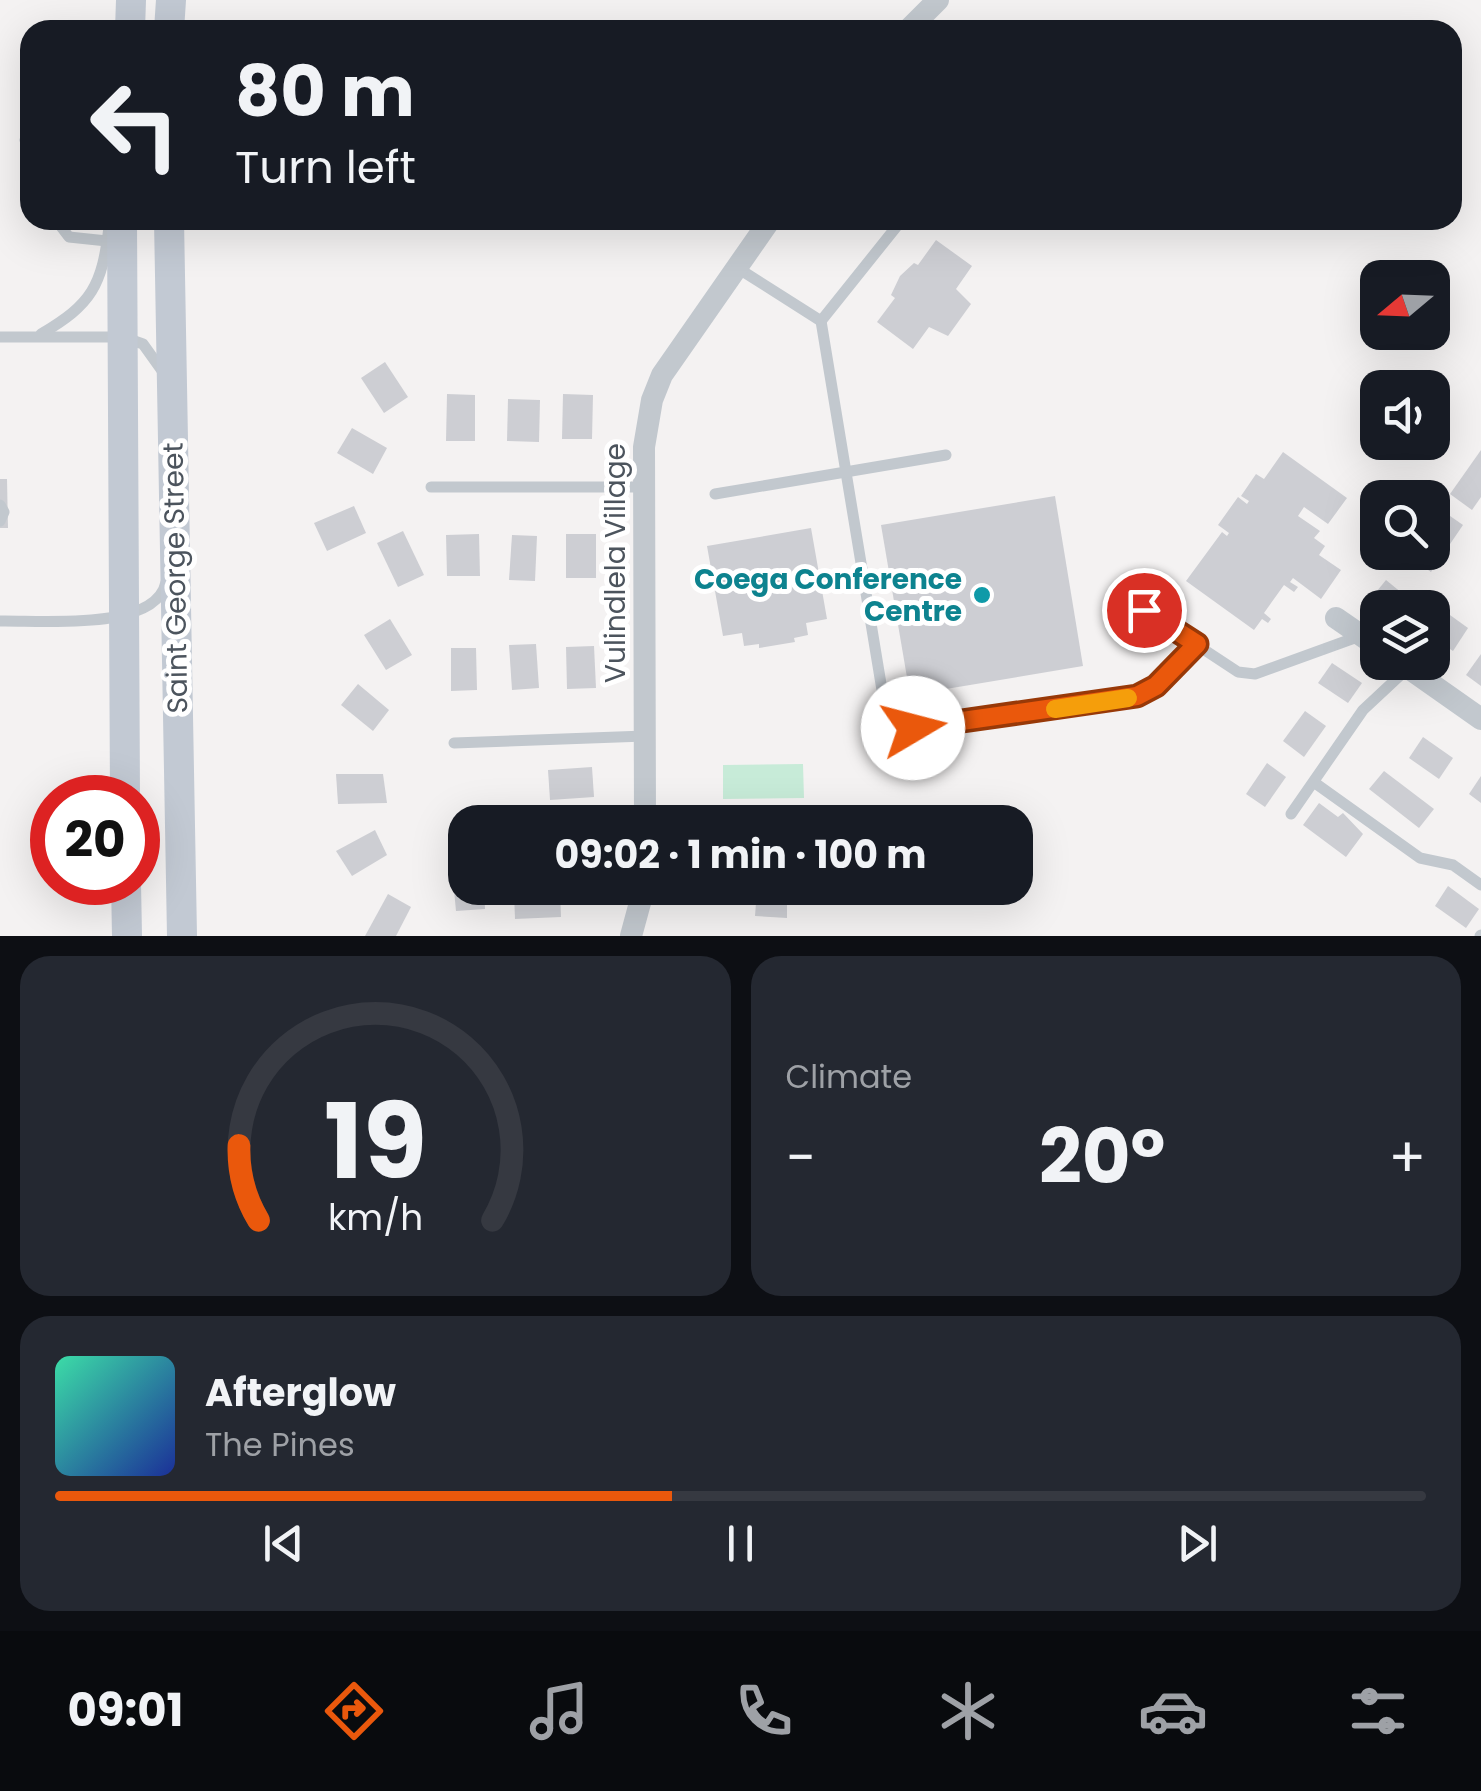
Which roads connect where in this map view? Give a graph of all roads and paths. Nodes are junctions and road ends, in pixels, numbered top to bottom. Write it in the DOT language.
graph roads {
  1 [pos="938,0"];
  2 [pos="918,20"];
  3 [pos="63,230"];
  4 [pos="114,230"];
  5 [pos="168,230"];
  6 [pos="763,230"];
  7 [pos="894,230"];
  8 [pos="736,268"];
  9 [pos="821,321"];
  10 [pos="37,336"];
  11 [pos="123,337"];
  12 [pos="1,338"];
  13 [pos="172,389"];
  14 [pos="946,455"];
  15 [pos="846,474"];
  16 [pos="431,487"];
  17 [pos="644,488"];
  18 [pos="716,494"];
  19 [pos="0,506"];
  20 [pos="0,520"];
  21 [pos="173,549"];
  22 [pos="1144,610"];
  23 [pos="124,617"];
  24 [pos="1336,618"];
  25 [pos="0,621"];
  26 [pos="1360,634"];
  27 [pos="1197,644"];
  28 [pos="1360,644"];
  29 [pos="1390,680"];
  30 [pos="1425,680"];
  31 [pos="1481,719"];
  32 [pos="644,736"];
  33 [pos="454,743"];
  34 [pos="126,775"];
  35 [pos="1315,783"];
  36 [pos="645,805"];
  37 [pos="1290,814"];
  38 [pos="1481,885"];
  39 [pos="126,905"];
  40 [pos="639,905"];
  41 [pos="127,936"];
  42 [pos="182,936"];
  43 [pos="631,936"];
  1 -- 2 [label="street"];
  3 -- 4 [label="lane"];
  4 -- 10 [label="lane"];
  4 -- 11 [label="main road, Saint George Street"];
  5 -- 13 [label="main road, Saint George Street"];
  6 -- 8 [label="street, Vulindlela Village"];
  7 -- 9 [label="lane"];
  8 -- 9 [label="lane"];
  8 -- 17 [label="street, Vulindlela Village"];
  9 -- 15 [label="lane"];
  10 -- 11 [label="lane"];
  10 -- 12 [label="lane"];
  11 -- 13 [label="lane"];
  11 -- 23 [label="main road, Saint George Street"];
  13 -- 21 [label="main road, Saint George Street"];
  14 -- 15 [label="lane"];
  15 -- 18 [label="lane"];
  15 -- 27 [label="lane"];
  16 -- 17 [label="lane"];
  17 -- 32 [label="street, Vulindlela Village"];
  19 -- 20 [label="lane"];
  21 -- 23 [label="lane"];
  21 -- 42 [label="main road, Saint George Street"];
  22 -- 27 [label="lane"];
  23 -- 25 [label="lane"];
  23 -- 34 [label="main road, Saint George Street"];
  24 -- 26 [label="street"];
  27 -- 28 [label="lane"];
  29 -- 35 [label="lane"];
  30 -- 31 [label="street"];
  32 -- 33 [label="lane"];
  32 -- 36 [label="street, Vulindlela Village"];
  35 -- 37 [label="lane"];
  35 -- 38 [label="lane"];
  39 -- 41 [label="main road"];
  40 -- 43 [label="street"];
}
